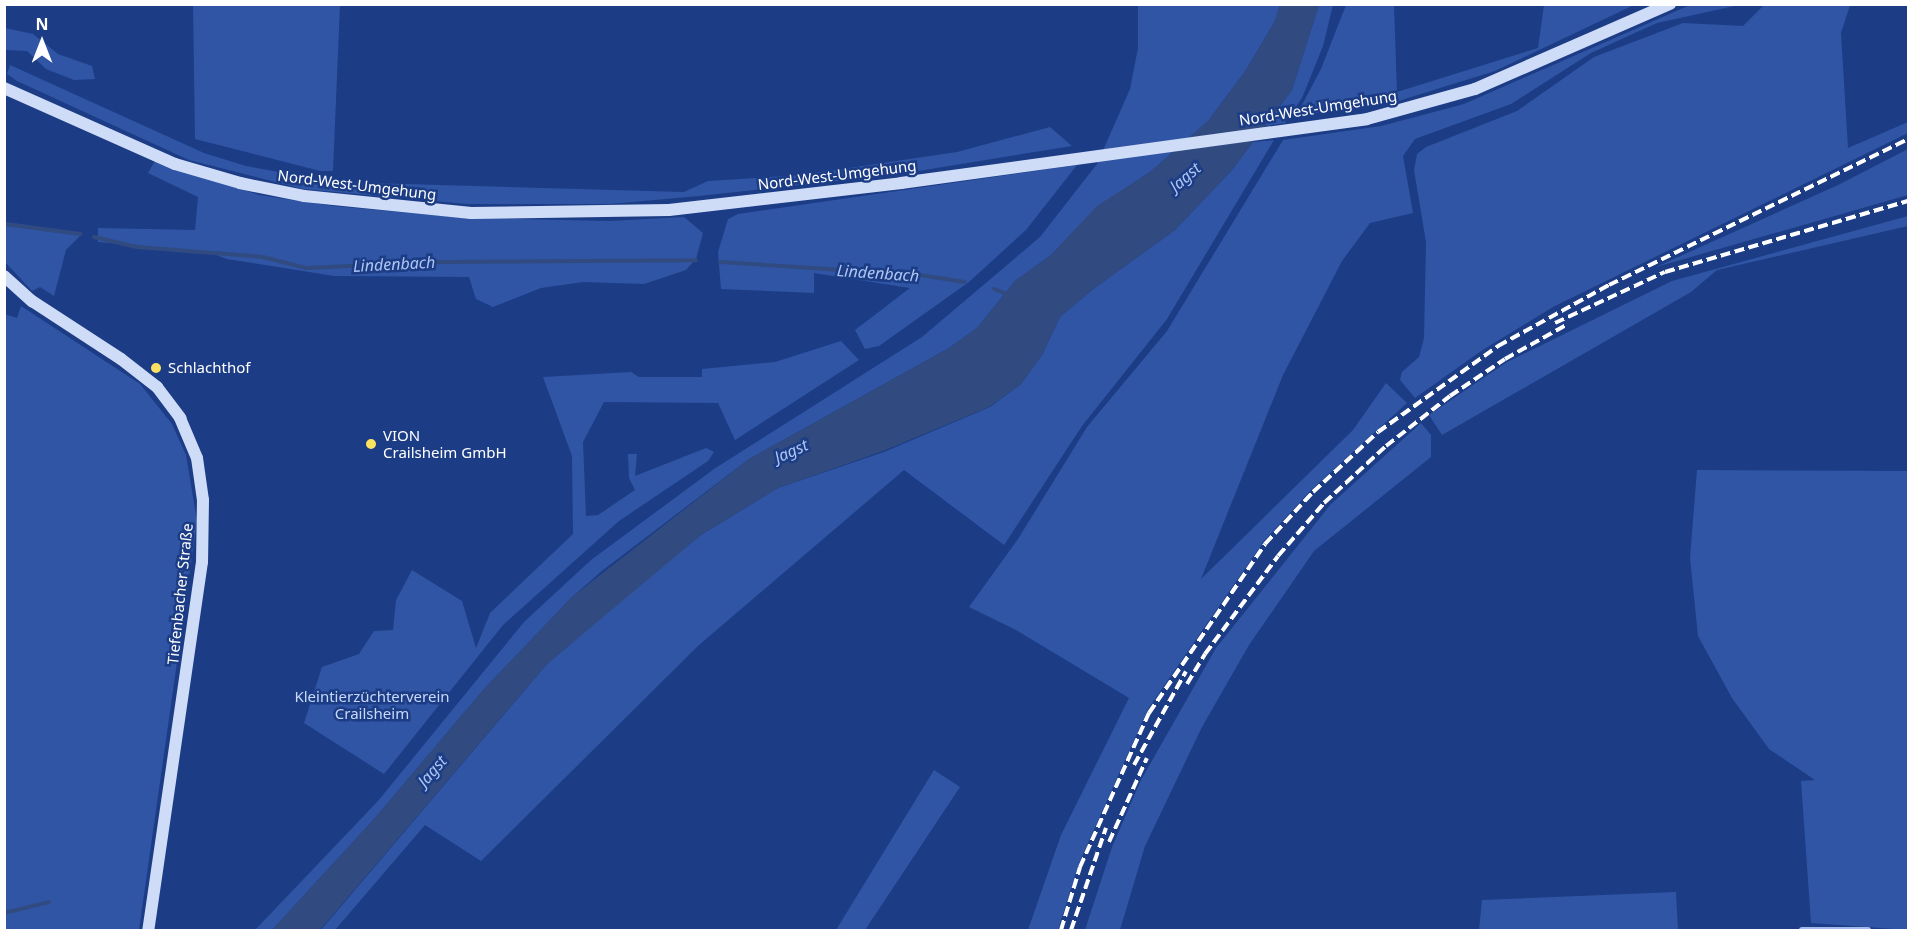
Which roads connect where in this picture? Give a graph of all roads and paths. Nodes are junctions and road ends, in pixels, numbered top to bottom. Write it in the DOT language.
graph roads {
  1 [pos="1670,4"];
  2 [pos="4,88"];
  3 [pos="4,276"];
  4 [pos="148,930"];
  5 [pos="1802,930"];
  6 [pos="1868,930"];
  1 -- 2 [label="main road, Nord-West-Umgehung"];
  3 -- 4 [label="main road, Tiefenbacher Straße"];
  5 -- 6 [label="street"];
}
